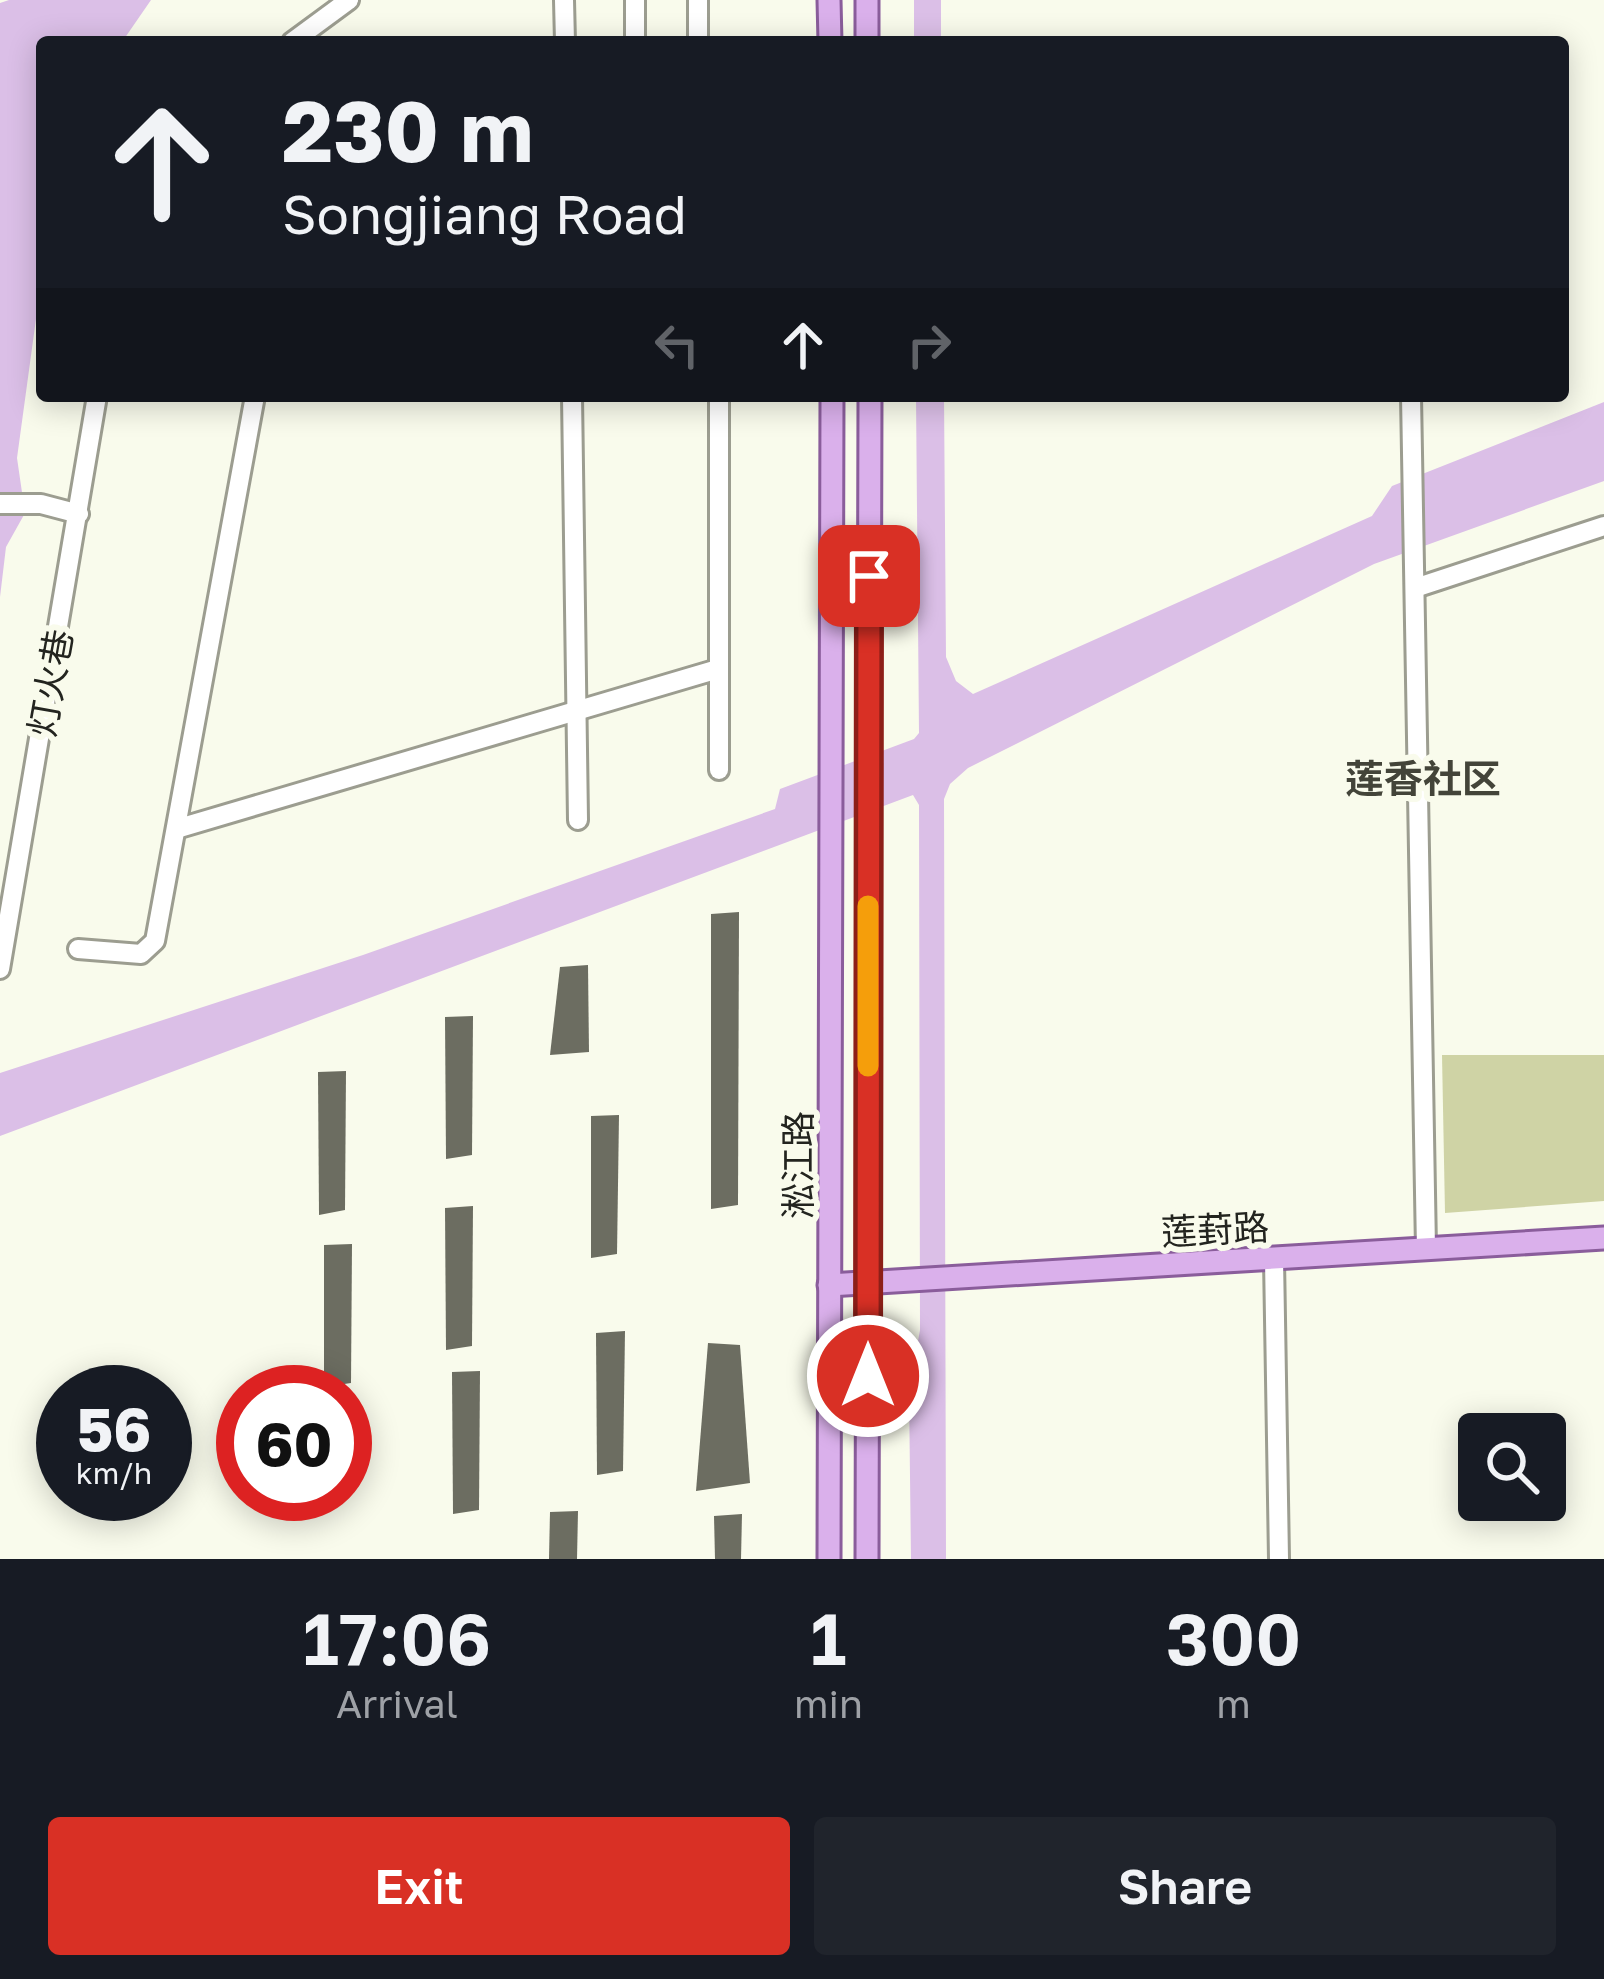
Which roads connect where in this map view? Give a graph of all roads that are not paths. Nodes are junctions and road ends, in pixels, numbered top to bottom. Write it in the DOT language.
graph roads {
  1 [pos="349,0"];
  2 [pos="564,0"];
  3 [pos="634,0"];
  4 [pos="698,0"];
  5 [pos="829,0"];
  6 [pos="867,0"];
  7 [pos="300,36"];
  8 [pos="566,36"];
  9 [pos="635,36"];
  10 [pos="698,36"];
  11 [pos="830,36"];
  12 [pos="868,36"];
  13 [pos="96,402"];
  14 [pos="254,402"];
  15 [pos="572,402"];
  16 [pos="719,402"];
  17 [pos="832,402"];
  18 [pos="870,402"];
  19 [pos="1411,402"];
  20 [pos="0,504"];
  21 [pos="79,514"];
  22 [pos="1604,526"];
  23 [pos="1415,588"];
  24 [pos="718,669"];
  25 [pos="577,706"];
  26 [pos="719,770"];
  27 [pos="578,820"];
  28 [pos="176,829"];
  29 [pos="78,950"];
  30 [pos="0,969"];
  31 [pos="1604,1238"];
  32 [pos="1426,1250"];
  33 [pos="1274,1259"];
  34 [pos="868,1284"];
  35 [pos="829,1285"];
  36 [pos="830,1559"];
  37 [pos="867,1559"];
  38 [pos="1279,1559"];
  1 -- 7 [label="street"];
  2 -- 8 [label="street"];
  3 -- 9 [label="street"];
  4 -- 10 [label="street"];
  5 -- 11 [label="main road"];
  6 -- 12 [label="main road"];
  13 -- 21 [label="street, 灯火巷"];
  14 -- 28 [label="street"];
  15 -- 25 [label="street"];
  16 -- 24 [label="street"];
  17 -- 35 [label="main road, 淞江路"];
  18 -- 34 [label="main road, 淞江路"];
  19 -- 23 [label="street"];
  20 -- 21 [label="street"];
  21 -- 30 [label="street, 灯火巷"];
  22 -- 23 [label="street"];
  23 -- 32 [label="street"];
  24 -- 25 [label="street"];
  24 -- 26 [label="street"];
  25 -- 27 [label="street"];
  25 -- 28 [label="street"];
  28 -- 29 [label="street"];
  31 -- 32 [label="main road, 莲葑路"];
  32 -- 33 [label="main road, 莲葑路"];
  33 -- 34 [label="main road, 莲葑路"];
  33 -- 38 [label="street"];
  34 -- 35 [label="main road, 莲葑路"];
  34 -- 37 [label="main road, 淞江路"];
  35 -- 36 [label="main road, 淞江路"];
}
